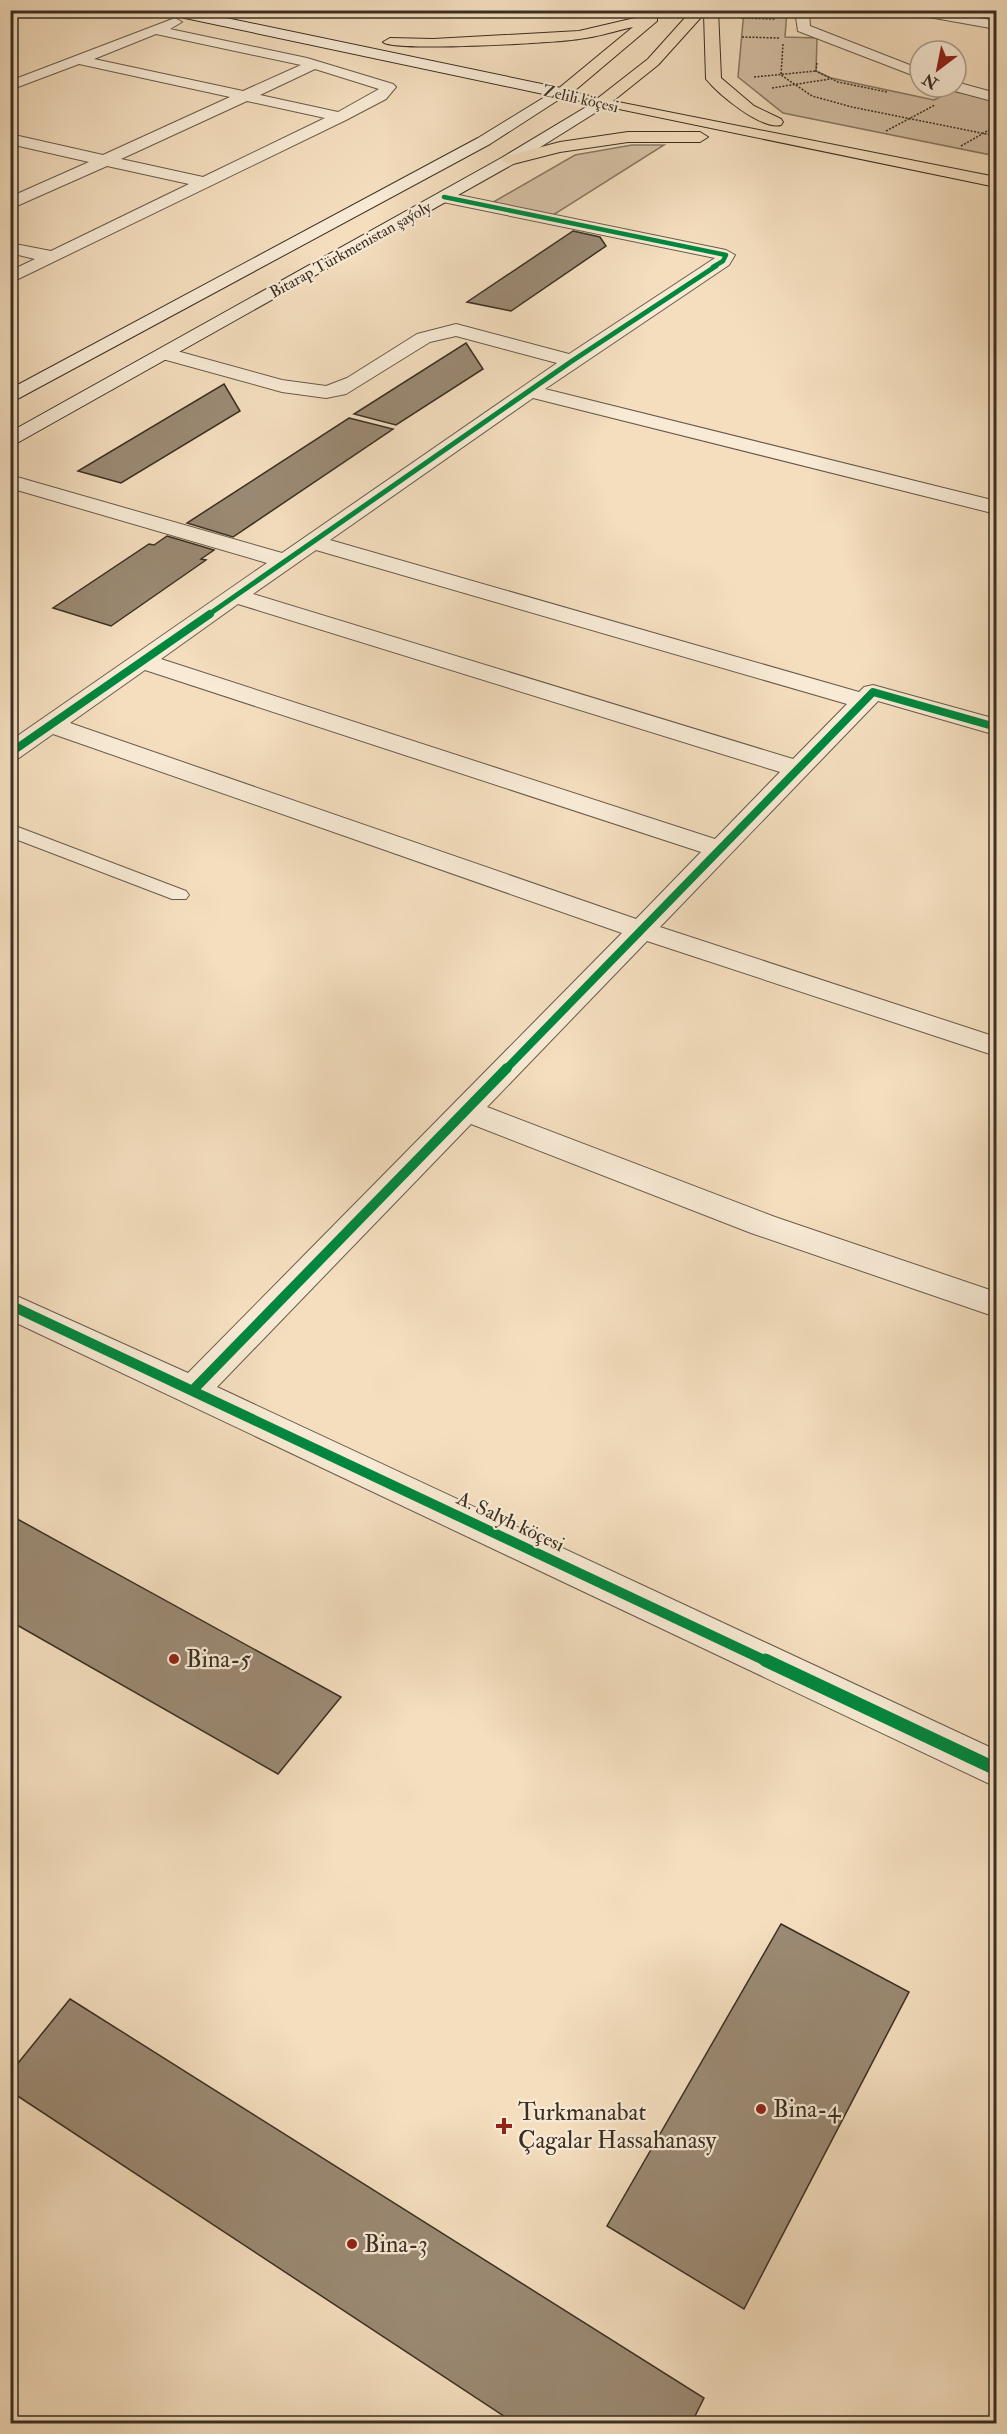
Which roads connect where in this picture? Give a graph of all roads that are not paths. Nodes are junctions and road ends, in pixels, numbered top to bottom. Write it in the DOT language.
graph roads {
  1 [pos="166,10"];
  2 [pos="230,10"];
  3 [pos="700,10"];
  4 [pos="711,10"];
  5 [pos="802,10"];
  6 [pos="912,10"];
  7 [pos="656,14"];
  8 [pos="191,16"];
  9 [pos="996,25"];
  10 [pos="155,30"];
  11 [pos="390,42"];
  12 [pos="80,60"];
  13 [pos="490,63"];
  14 [pos="315,64"];
  15 [pos="447,68"];
  16 [pos="908,69"];
  17 [pos="579,81"];
  18 [pos="559,84"];
  19 [pos="10,87"];
  20 [pos="618,90"];
  21 [pos="968,90"];
  22 [pos="487,95"];
  23 [pos="246,96"];
  24 [pos="996,98"];
  25 [pos="602,103"];
  26 [pos="497,111"];
  27 [pos="340,117"];
  28 [pos="775,122"];
  29 [pos="10,139"];
  30 [pos="484,141"];
  31 [pos="106,160"];
  32 [pos="509,160"];
  33 [pos="886,160"];
  34 [pos="996,167"];
  35 [pos="996,182"];
  36 [pos="206,183"];
  37 [pos="444,196"];
  38 [pos="10,204"];
  39 [pos="10,248"];
  40 [pos="52,257"];
  41 [pos="10,278"];
  42 [pos="166,354"];
  43 [pos="572,361"];
  44 [pos="530,391"];
  45 [pos="10,397"];
  46 [pos="10,441"];
  47 [pos="10,481"];
  48 [pos="996,507"];
  49 [pos="312,542"];
  50 [pos="284,561"];
  51 [pos="235,596"];
  52 [pos="143,661"];
  53 [pos="864,701"];
  54 [pos="51,725"];
  55 [pos="996,727"];
  56 [pos="10,753"];
  57 [pos="797,770"];
  58 [pos="10,830"];
  59 [pos="719,849"];
  60 [pos="179,895"];
  61 [pos="641,930"];
  62 [pos="996,1047"];
  63 [pos="468,1111"];
  64 [pos="10,1305"];
  65 [pos="996,1305"];
  66 [pos="192,1391"];
  67 [pos="996,1769"];
  1 -- 8 [label="street, Zelili köçesi"];
  2 -- 11 [label="street"];
  3 -- 20 [label="main road, Bitarap Türkmenistan şaýoly"];
  4 -- 28 [label="main road"];
  5 -- 16 [label="street"];
  6 -- 9 [label="street"];
  7 -- 11 [label="main road"];
  7 -- 17 [label="main road, Bitarap Türkmenistan şaýoly"];
  8 -- 10 [label="street"];
  8 -- 15 [label="street, Zelili köçesi"];
  10 -- 12 [label="street"];
  10 -- 14 [label="street"];
  11 -- 13 [label="street"];
  12 -- 19 [label="street"];
  12 -- 23 [label="street"];
  14 -- 23 [label="street"];
  14 -- 27 [label="street"];
  15 -- 18 [label="street, Zelili köçesi"];
  15 -- 22 [label="street"];
  17 -- 18 [label="main road, Bitarap Türkmenistan şaýoly"];
  17 -- 20 [label="main road, Zelili köçesi"];
  18 -- 25 [label="main road, Zelili köçesi"];
  18 -- 30 [label="street, Bitarap Türkmenistan şaýoly"];
  20 -- 25 [label="main road, Bitarap Türkmenistan şaýoly"];
  20 -- 28 [label="main road, Zelili köçesi"];
  21 -- 24 [label="street"];
  23 -- 27 [label="street"];
  23 -- 31 [label="street"];
  25 -- 32 [label="street, Bitarap Türkmenistan şaýoly"];
  25 -- 33 [label="main road, Zelili köçesi"];
  26 -- 30 [label="street"];
  27 -- 36 [label="street"];
  28 -- 34 [label="main road, Zelili köçesi"];
  29 -- 31 [label="street"];
  30 -- 45 [label="street, Bitarap Türkmenistan şaýoly"];
  31 -- 36 [label="street"];
  31 -- 38 [label="street"];
  32 -- 33 [label="main road"];
  32 -- 37 [label="street, Bitarap Türkmenistan şaýoly"];
  33 -- 35 [label="main road, Zelili köçesi"];
  36 -- 40 [label="street"];
  37 -- 42 [label="street, Bitarap Türkmenistan şaýoly"];
  37 -- 43 [label="street"];
  39 -- 40 [label="street"];
  40 -- 41 [label="street"];
  42 -- 43 [label="street"];
  42 -- 46 [label="street, Bitarap Türkmenistan şaýoly"];
  43 -- 44 [label="street"];
  44 -- 48 [label="street"];
  44 -- 49 [label="street"];
  47 -- 50 [label="street"];
  49 -- 50 [label="street"];
  49 -- 53 [label="street"];
  50 -- 51 [label="street"];
  51 -- 52 [label="street"];
  51 -- 57 [label="street"];
  52 -- 54 [label="street"];
  52 -- 59 [label="street"];
  53 -- 55 [label="street"];
  53 -- 57 [label="street"];
  54 -- 56 [label="street"];
  54 -- 61 [label="street"];
  57 -- 59 [label="street"];
  58 -- 60 [label="lane"];
  59 -- 61 [label="street"];
  61 -- 62 [label="street"];
  61 -- 63 [label="street"];
  63 -- 65 [label="street"];
  63 -- 66 [label="street"];
  64 -- 66 [label="street, A. Salyh köçesi"];
  66 -- 67 [label="street, A. Salyh köçesi"];
}
